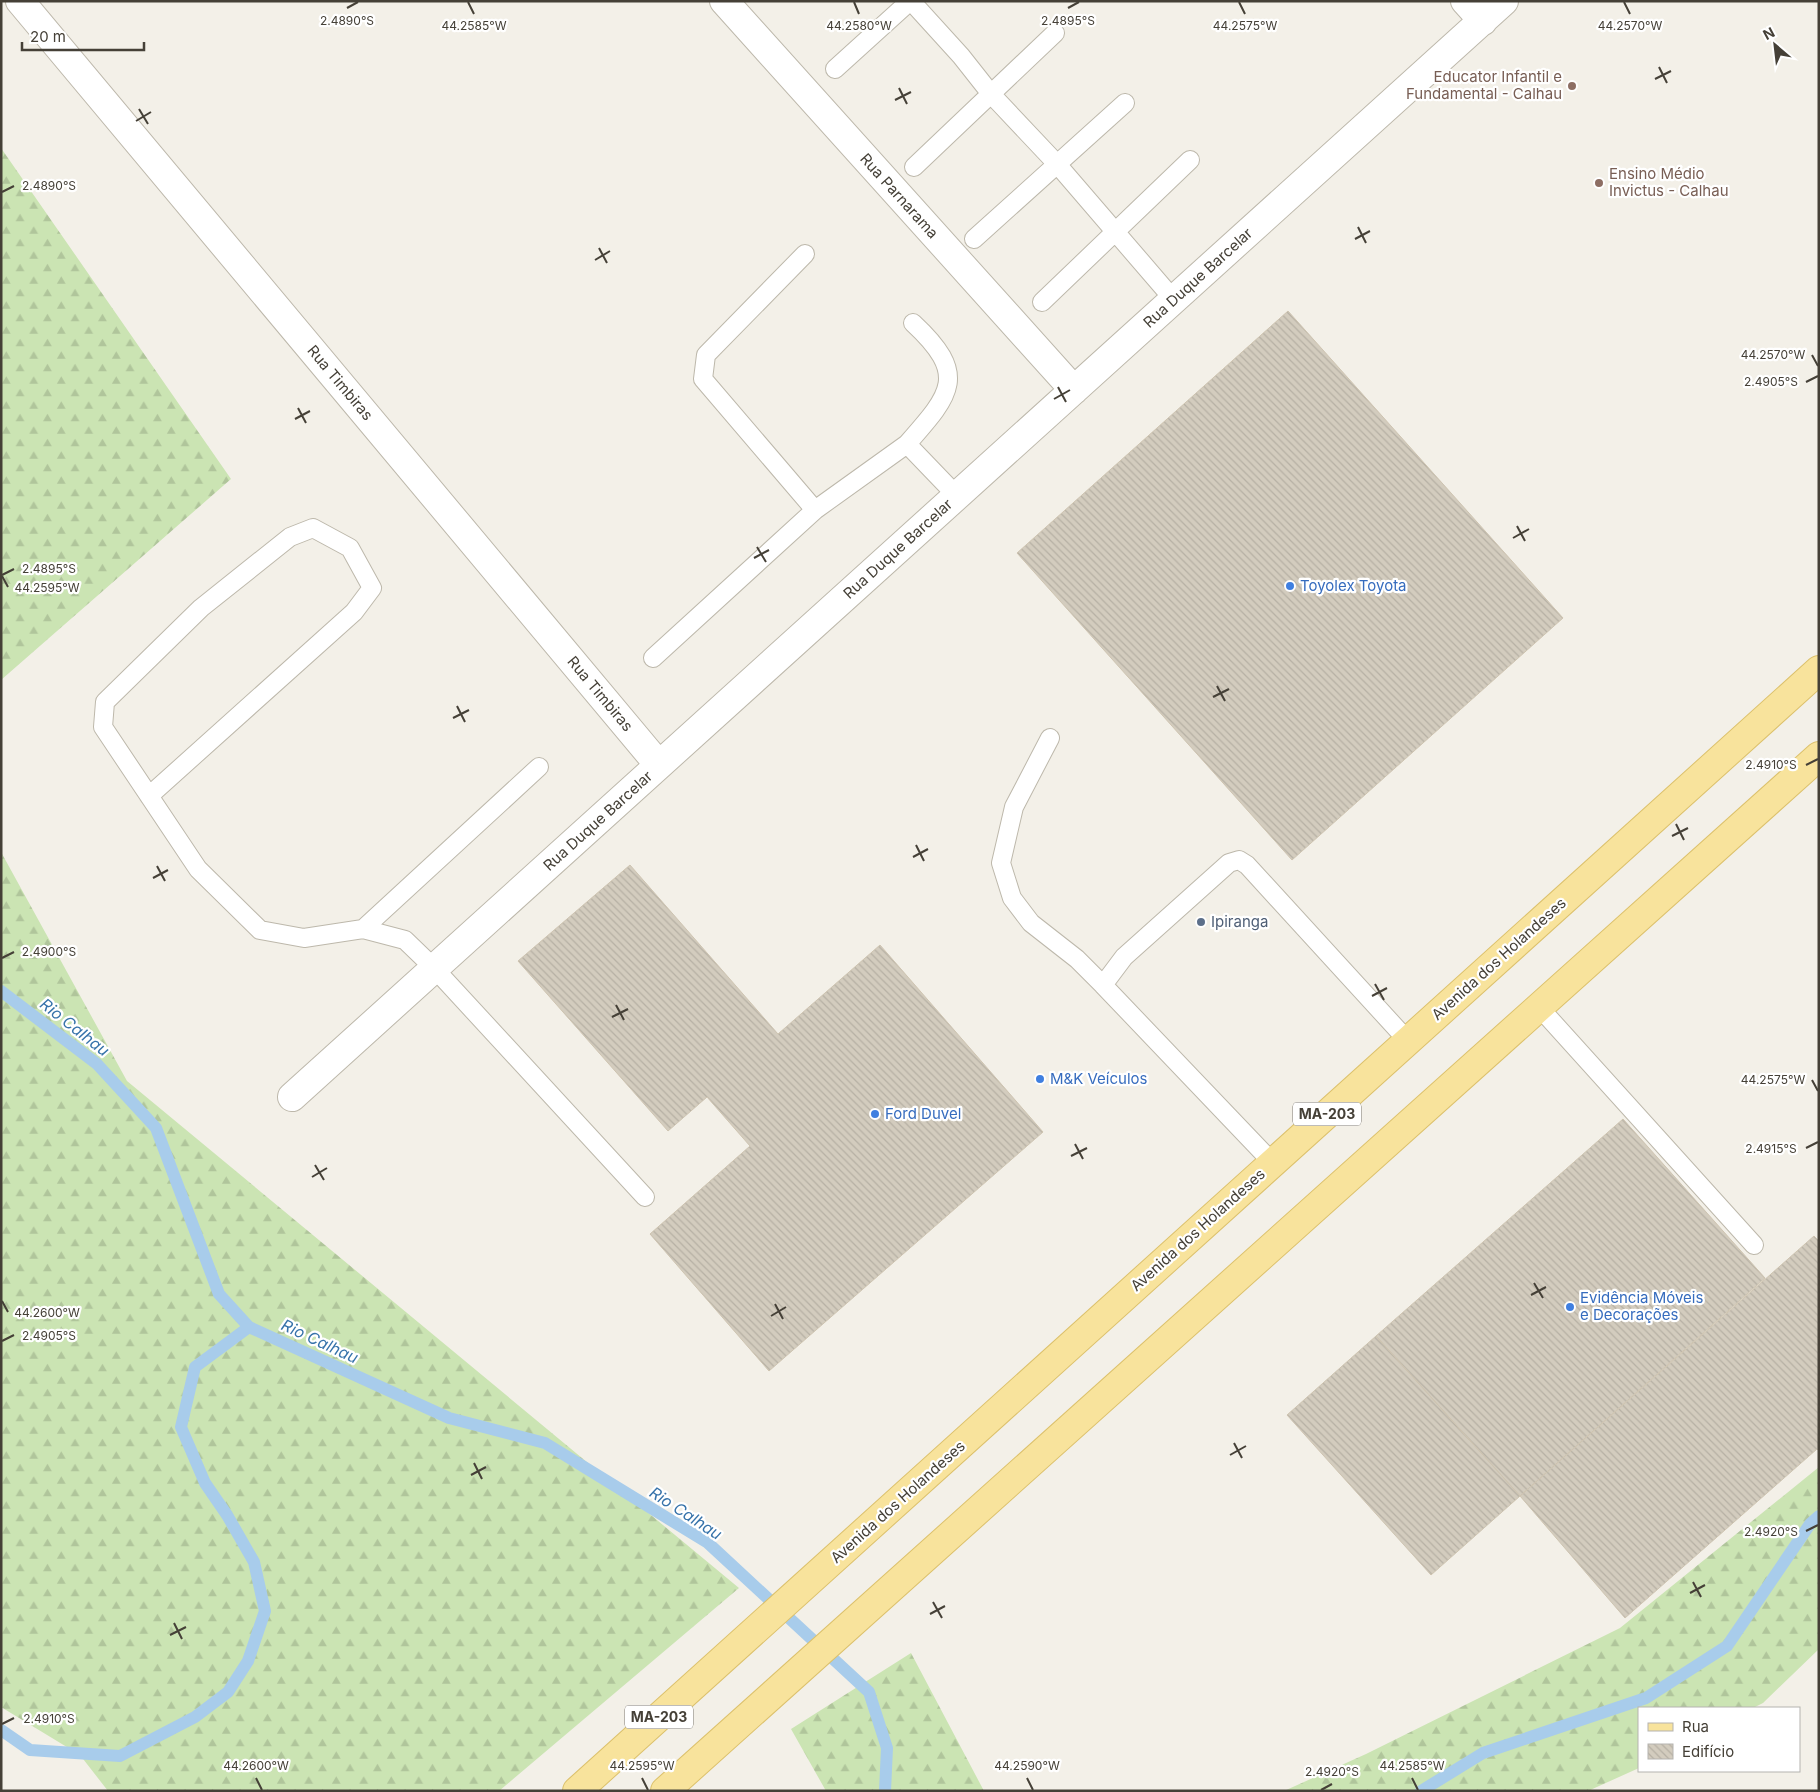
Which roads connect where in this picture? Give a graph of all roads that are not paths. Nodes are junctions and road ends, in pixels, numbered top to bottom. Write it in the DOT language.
graph roads {
  1 [pos="20,1"];
  2 [pos="724,1"];
  3 [pos="910,1"];
  4 [pos="1504,1"];
  5 [pos="1474,11"];
  6 [pos="1055,33"];
  7 [pos="835,69"];
  8 [pos="991,94"];
  9 [pos="1125,103"];
  10 [pos="1190,160"];
  11 [pos="1057,164"];
  12 [pos="914,167"];
  13 [pos="1115,232"];
  14 [pos="974,239"];
  15 [pos="806,254"];
  16 [pos="1174,300"];
  17 [pos="1042,302"];
  18 [pos="914,322"];
  19 [pos="1074,390"];
  20 [pos="907,444"];
  21 [pos="957,496"];
  22 [pos="815,510"];
  23 [pos="653,658"];
  24 [pos="1819,670"];
  25 [pos="1050,738"];
  26 [pos="1819,756"];
  27 [pos="659,765"];
  28 [pos="539,767"];
  29 [pos="149,796"];
  30 [pos="363,930"];
  31 [pos="434,968"];
  32 [pos="1103,985"];
  33 [pos="1539,1007"];
  34 [pos="1408,1041"];
  35 [pos="292,1097"];
  36 [pos="1272,1163"];
  37 [pos="645,1197"];
  38 [pos="1754,1245"];
  39 [pos="577,1791"];
  40 [pos="665,1791"];
  1 -- 27 [label="street, Rua Timbiras"];
  2 -- 19 [label="street, Rua Parnarama"];
  3 -- 7 [label="lane"];
  3 -- 8 [label="lane"];
  4 -- 5 [label="street, Rua Duque Barcelar"];
  5 -- 16 [label="street, Rua Duque Barcelar"];
  6 -- 8 [label="lane"];
  8 -- 11 [label="lane"];
  8 -- 12 [label="lane"];
  9 -- 11 [label="lane"];
  10 -- 13 [label="lane"];
  11 -- 13 [label="lane"];
  11 -- 14 [label="lane"];
  13 -- 16 [label="lane"];
  13 -- 17 [label="lane"];
  15 -- 22 [label="lane"];
  16 -- 19 [label="street, Rua Duque Barcelar"];
  18 -- 20 [label="lane"];
  19 -- 21 [label="street, Rua Duque Barcelar"];
  20 -- 21 [label="lane"];
  20 -- 22 [label="lane"];
  21 -- 27 [label="street, Rua Duque Barcelar"];
  22 -- 23 [label="lane"];
  24 -- 34 [label="main road, Avenida dos Holandeses / MA-203"];
  25 -- 32 [label="lane"];
  26 -- 33 [label="main road"];
  27 -- 31 [label="street, Rua Duque Barcelar"];
  28 -- 30 [label="lane"];
  29 -- 29 [label="lane"];
  29 -- 30 [label="lane"];
  30 -- 31 [label="lane"];
  31 -- 35 [label="street, Rua Duque Barcelar"];
  31 -- 37 [label="lane"];
  32 -- 34 [label="lane"];
  32 -- 36 [label="lane"];
  33 -- 38 [label="lane"];
  33 -- 40 [label="main road"];
  34 -- 36 [label="main road, Avenida dos Holandeses / MA-203"];
  36 -- 39 [label="main road, Avenida dos Holandeses / MA-203"];
}
